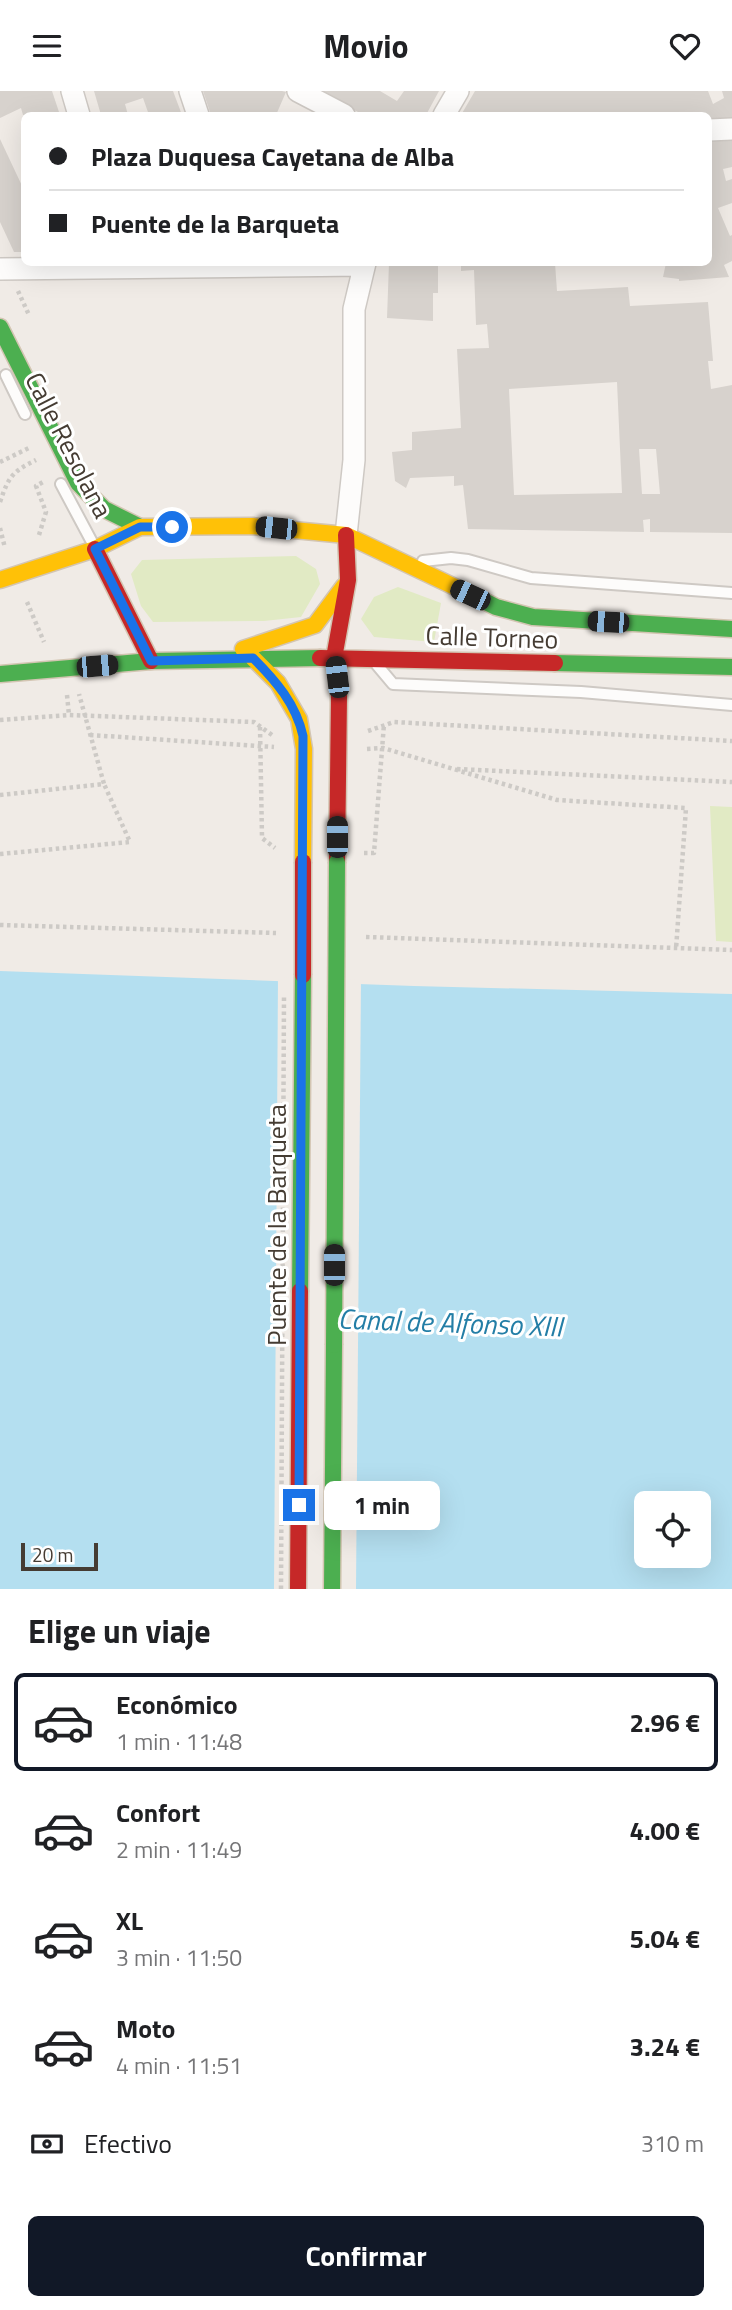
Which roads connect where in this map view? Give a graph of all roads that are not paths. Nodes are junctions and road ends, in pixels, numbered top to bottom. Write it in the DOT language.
graph roads {
  1 [pos="72,91"];
  2 [pos="190,91"];
  3 [pos="298,91"];
  4 [pos="458,91"];
  5 [pos="78,112"];
  6 [pos="197,112"];
  7 [pos="338,112"];
  8 [pos="446,112"];
  9 [pos="732,128"];
  10 [pos="712,130"];
  11 [pos="90,266"];
  12 [pos="364,266"];
  13 [pos="0,269"];
  14 [pos="0,327"];
  15 [pos="0,363"];
  16 [pos="30,423"];
  17 [pos="48,471"];
  18 [pos="140,527"];
  19 [pos="346,535"];
  20 [pos="95,549"];
  21 [pos="402,562"];
  22 [pos="7,577"];
  23 [pos="348,580"];
  24 [pos="732,593"];
  25 [pos="732,629"];
  26 [pos="253,658"];
  27 [pos="334,658"];
  28 [pos="371,658"];
  29 [pos="151,661"];
  30 [pos="207,661"];
  31 [pos="732,667"];
  32 [pos="0,674"];
  33 [pos="339,696"];
  34 [pos="732,705"];
  35 [pos="298,1589"];
  36 [pos="332,1589"];
  1 -- 5 [label="street"];
  2 -- 6 [label="street"];
  3 -- 7 [label="street"];
  4 -- 8 [label="street"];
  9 -- 10 [label="street"];
  11 -- 13 [label="street"];
  12 -- 19 [label="street"];
  14 -- 18 [label="main road, Calle Resolana"];
  15 -- 16 [label="lane, Calle Resolana"];
  17 -- 20 [label="lane, Calle Resolana"];
  18 -- 19 [label="main road"];
  18 -- 20 [label="main road"];
  19 -- 21 [label="main road, Calle Torneo"];
  19 -- 23 [label="main road"];
  20 -- 22 [label="main road"];
  20 -- 29 [label="main road"];
  21 -- 24 [label="lane"];
  21 -- 25 [label="main road, Calle Torneo"];
  23 -- 27 [label="main road"];
  23 -- 30 [label="main road"];
  26 -- 27 [label="main road, Calle Torneo"];
  26 -- 30 [label="main road, Calle Torneo"];
  26 -- 35 [label="main road, Puente de la Barqueta, bridge"];
  27 -- 28 [label="main road, Calle Torneo"];
  27 -- 33 [label="main road"];
  28 -- 31 [label="main road, Calle Torneo"];
  28 -- 33 [label="main road"];
  28 -- 34 [label="lane"];
  29 -- 30 [label="main road"];
  29 -- 32 [label="main road"];
  33 -- 36 [label="main road, bridge"];
}
